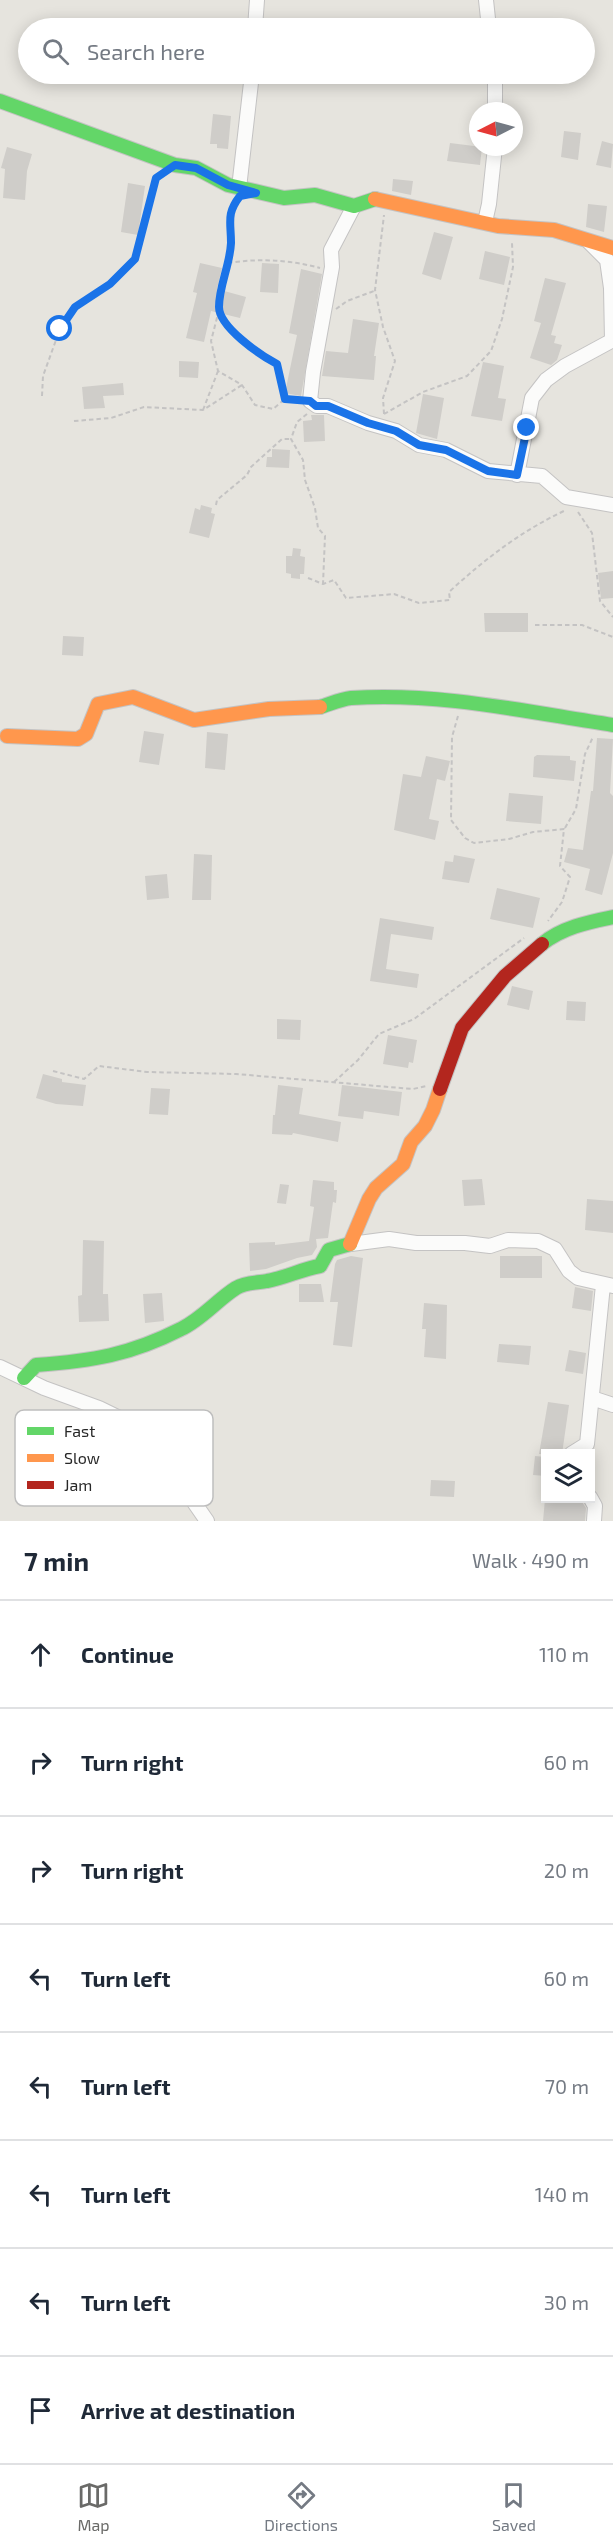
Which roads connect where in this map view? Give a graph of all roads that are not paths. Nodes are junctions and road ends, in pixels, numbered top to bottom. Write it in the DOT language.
graph roads {
  1 [pos="258,0"];
  2 [pos="486,0"];
  3 [pos="256,18"];
  4 [pos="488,18"];
  5 [pos="251,84"];
  6 [pos="495,84"];
  7 [pos="0,101"];
  8 [pos="495,102"];
  9 [pos="494,156"];
  10 [pos="238,188"];
  11 [pos="354,206"];
  12 [pos="485,222"];
  13 [pos="588,241"];
  14 [pos="613,248"];
  15 [pos="613,340"];
  16 [pos="517,475"];
  17 [pos="613,505"];
  18 [pos="606,724"];
  19 [pos="7,736"];
  20 [pos="613,917"];
  21 [pos="351,1244"];
  22 [pos="608,1286"];
  23 [pos="0,1367"];
  24 [pos="24,1378"];
  25 [pos="592,1398"];
  26 [pos="613,1404"];
  27 [pos="103,1410"];
  28 [pos="579,1449"];
  29 [pos="594,1503"];
  30 [pos="197,1506"];
  31 [pos="207,1521"];
  32 [pos="594,1521"];
  1 -- 3 [label="street"];
  2 -- 4 [label="street"];
  5 -- 10 [label="street"];
  6 -- 8 [label="street"];
  7 -- 10 [label="street"];
  9 -- 12 [label="street"];
  10 -- 11 [label="street"];
  11 -- 12 [label="street"];
  11 -- 16 [label="street"];
  12 -- 13 [label="street"];
  13 -- 14 [label="street"];
  13 -- 15 [label="street"];
  15 -- 16 [label="street"];
  16 -- 17 [label="street"];
  18 -- 19 [label="street"];
  20 -- 21 [label="street"];
  21 -- 22 [label="street"];
  21 -- 24 [label="street"];
  22 -- 25 [label="street"];
  23 -- 24 [label="street"];
  24 -- 27 [label="street"];
  25 -- 26 [label="street"];
  25 -- 28 [label="street"];
  29 -- 32 [label="street"];
  30 -- 31 [label="street"];
}
